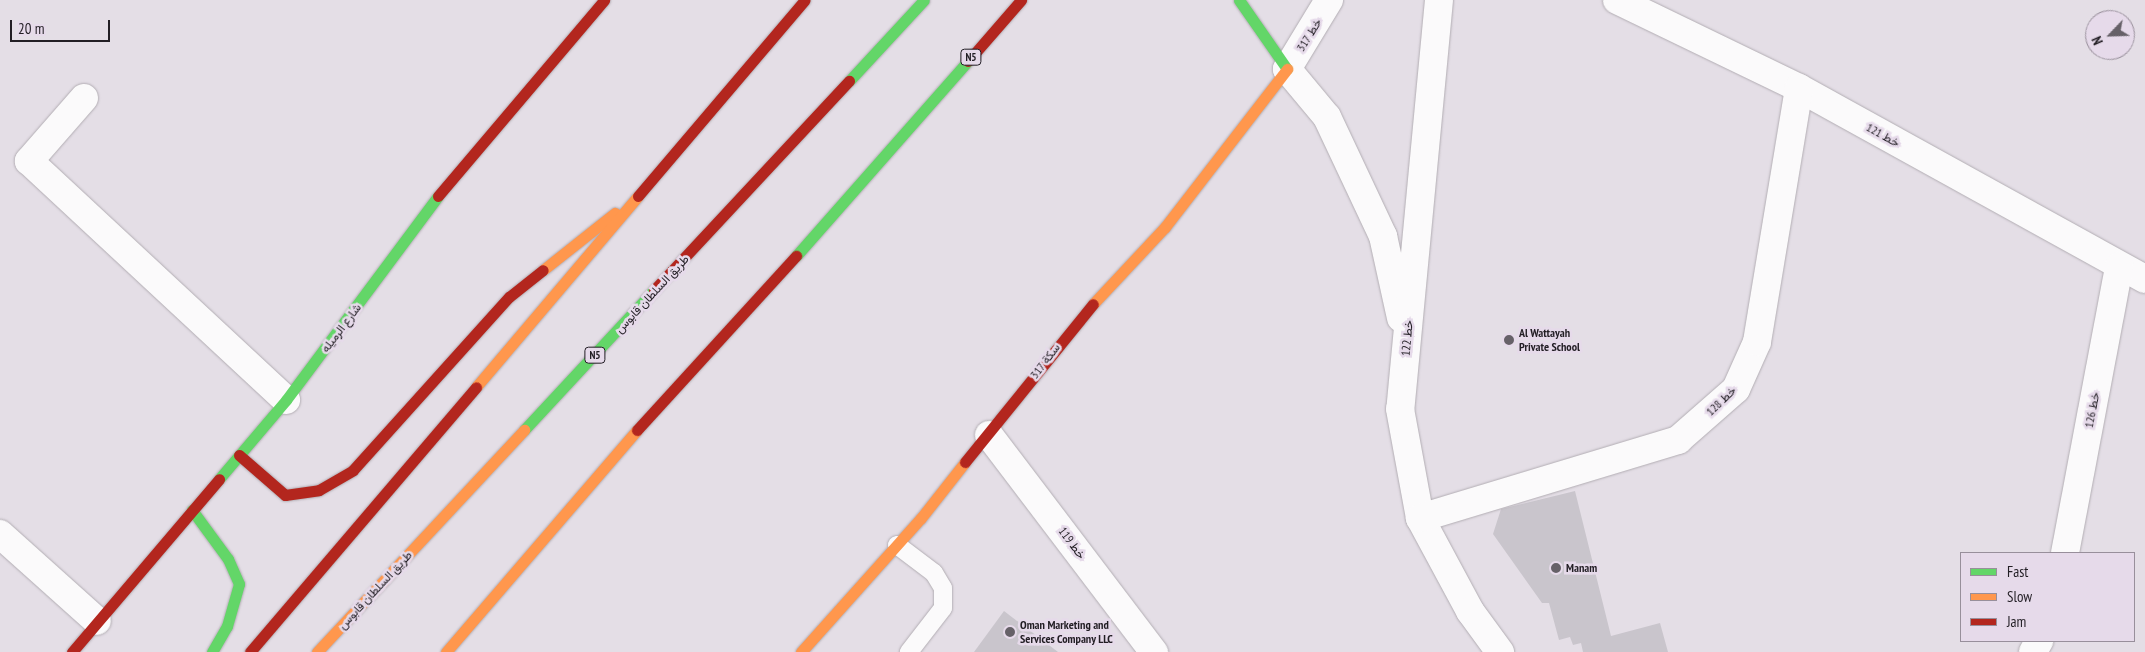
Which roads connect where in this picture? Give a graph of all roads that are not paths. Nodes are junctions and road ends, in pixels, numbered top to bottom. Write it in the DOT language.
graph roads {
  1 [pos="604,0"];
  2 [pos="805,0"];
  3 [pos="924,0"];
  4 [pos="1021,0"];
  5 [pos="1239,0"];
  6 [pos="1330,0"];
  7 [pos="1439,0"];
  8 [pos="1617,0"];
  9 [pos="1287,69"];
  10 [pos="1799,88"];
  11 [pos="84,98"];
  12 [pos="640,193"];
  13 [pos="2119,266"];
  14 [pos="2145,279"];
  15 [pos="1406,344"];
  16 [pos="286,400"];
  17 [pos="989,435"];
  18 [pos="239,455"];
  19 [pos="192,510"];
  20 [pos="1420,518"];
  21 [pos="0,534"];
  22 [pos="897,545"];
  23 [pos="2065,552"];
  24 [pos="98,621"];
  25 [pos="72,652"];
  26 [pos="212,652"];
  27 [pos="250,652"];
  28 [pos="317,652"];
  29 [pos="446,652"];
  30 [pos="801,652"];
  31 [pos="909,652"];
  32 [pos="1154,652"];
  33 [pos="1500,652"];
  1 -- 16 [label="main road, شارع الرميله"];
  2 -- 12 [label="main road"];
  3 -- 28 [label="main road, طريق السلطان قابوس / N5"];
  4 -- 29 [label="main road, N5"];
  5 -- 9 [label="main road"];
  6 -- 9 [label="street, خط 317"];
  7 -- 15 [label="street, خط 122"];
  8 -- 10 [label="street, خط 121"];
  9 -- 15 [label="street"];
  9 -- 17 [label="main road, سكة 317"];
  10 -- 13 [label="street, خط 121"];
  10 -- 20 [label="street, خط 128"];
  11 -- 16 [label="street"];
  12 -- 18 [label="main road"];
  12 -- 27 [label="main road"];
  13 -- 14 [label="street, خط 121"];
  13 -- 23 [label="street, خط 126"];
  15 -- 20 [label="street, خط 122"];
  16 -- 18 [label="main road, شارع الرميله"];
  17 -- 22 [label="main road, سكة 317"];
  17 -- 32 [label="street, خط 119"];
  18 -- 19 [label="main road, شارع الرميله"];
  19 -- 24 [label="main road, شارع الرميله"];
  19 -- 26 [label="main road"];
  20 -- 33 [label="street, خط 122"];
  21 -- 24 [label="street"];
  22 -- 30 [label="main road, سكة 317"];
  22 -- 31 [label="lane"];
  24 -- 25 [label="main road, شارع الرميله"];
}
